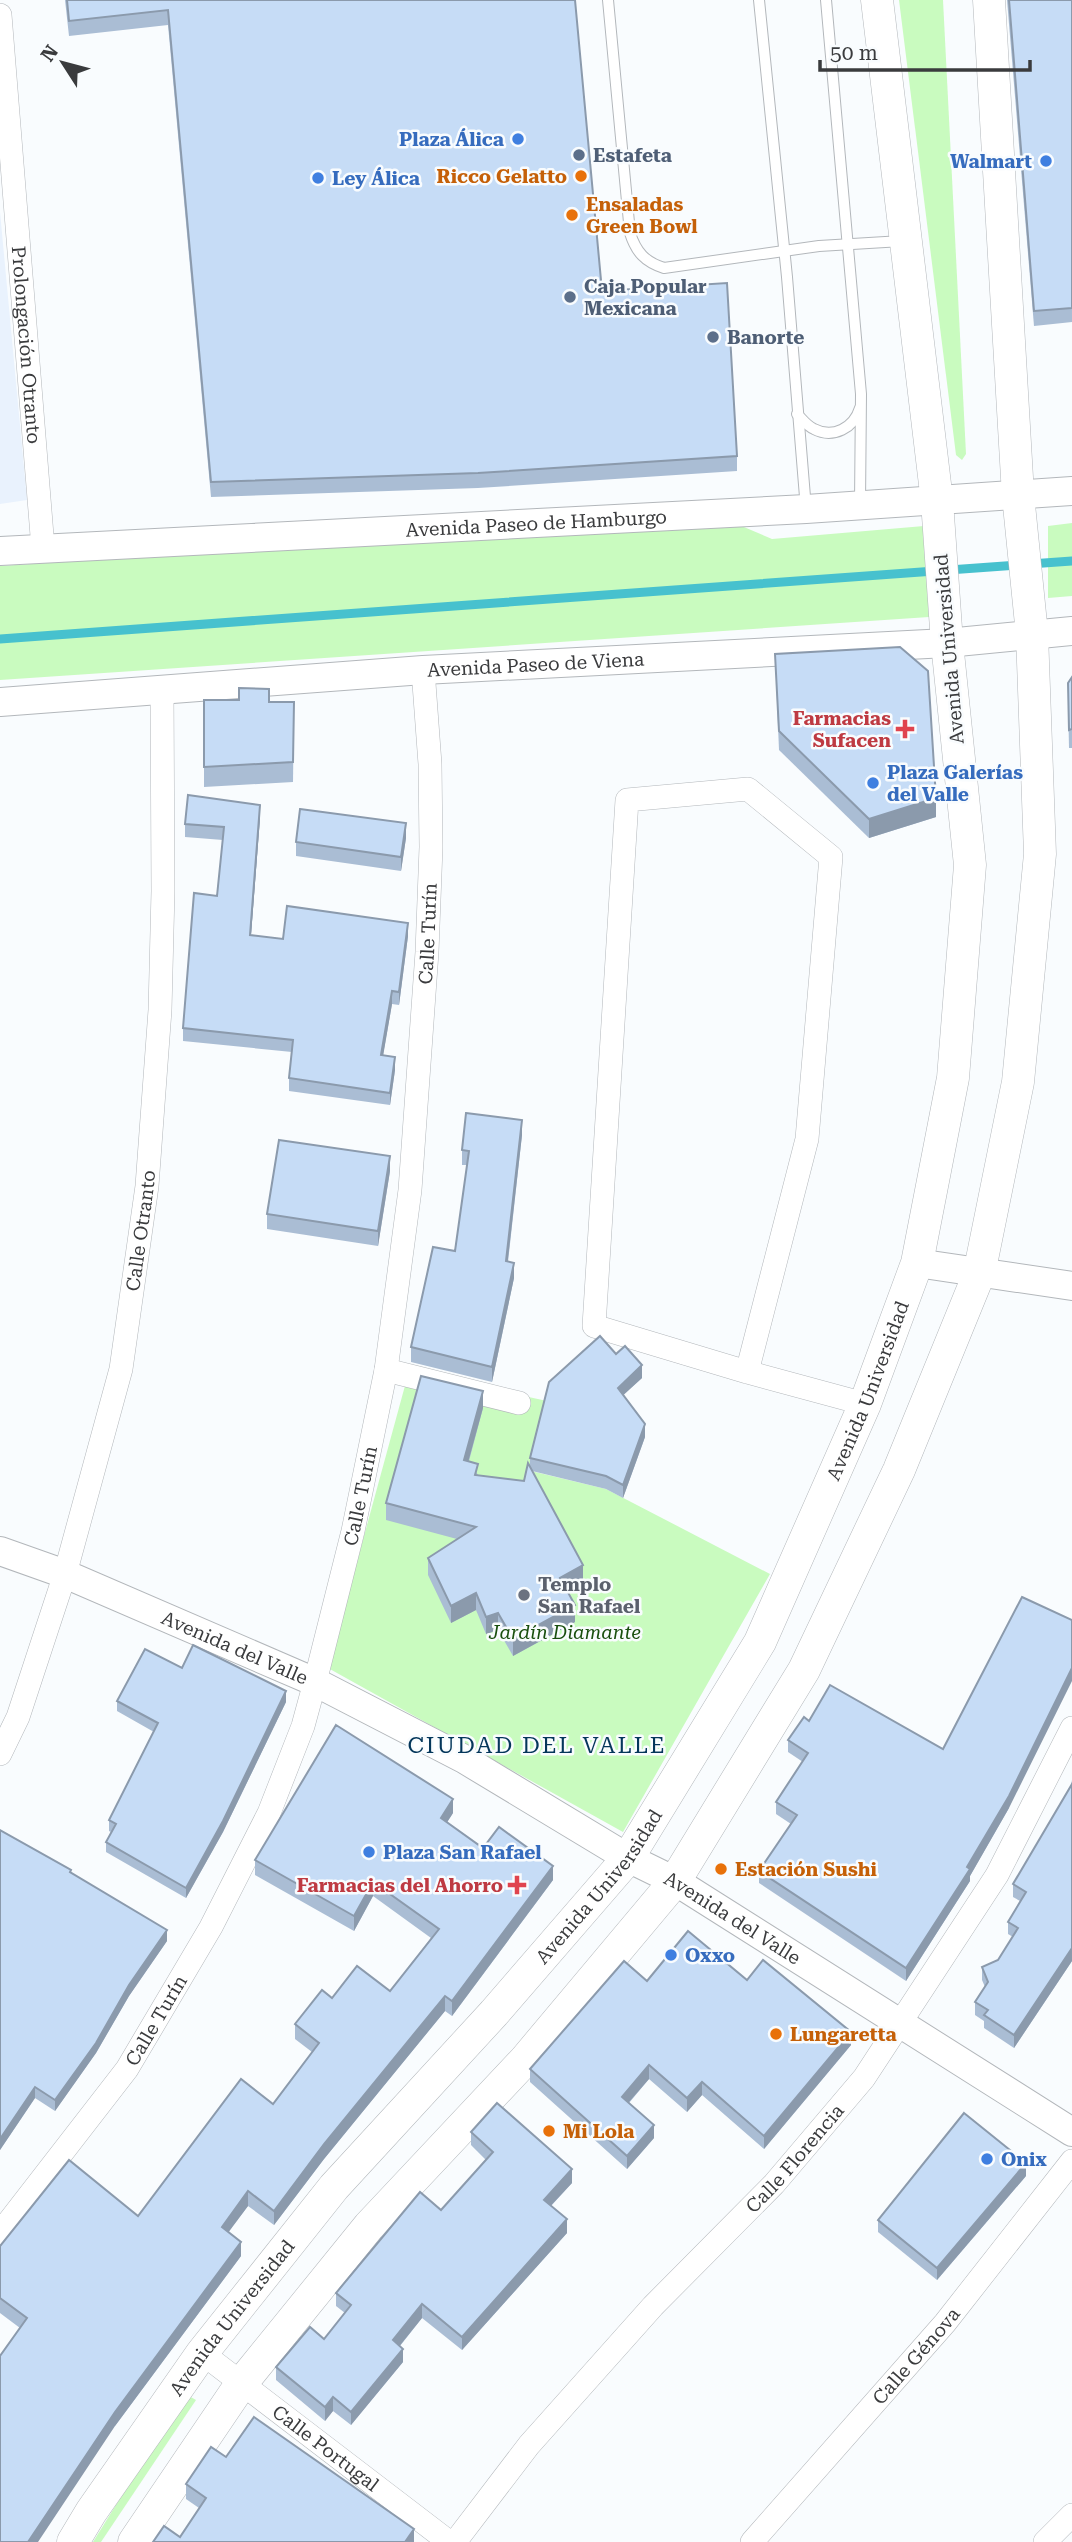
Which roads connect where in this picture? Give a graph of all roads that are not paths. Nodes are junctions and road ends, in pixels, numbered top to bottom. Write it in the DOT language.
graph roads {
  1 [pos="608,0"];
  2 [pos="758,0"];
  3 [pos="826,0"];
  4 [pos="877,0"];
  5 [pos="989,0"];
  6 [pos="0,15"];
  7 [pos="907,241"];
  8 [pos="848,244"];
  9 [pos="783,251"];
  10 [pos="861,404"];
  11 [pos="797,414"];
  12 [pos="1072,491"];
  13 [pos="1018,495"];
  14 [pos="937,500"];
  15 [pos="860,505"];
  16 [pos="806,509"];
  17 [pos="43,548"];
  18 [pos="0,551"];
  19 [pos="1072,631"];
  20 [pos="1032,634"];
  21 [pos="947,643"];
  22 [pos="424,670"];
  23 [pos="162,688"];
  24 [pos="0,702"];
  25 [pos="917,1263"];
  26 [pos="979,1274"];
  27 [pos="1072,1286"];
  28 [pos="386,1370"];
  29 [pos="747,1372"];
  30 [pos="519,1404"];
  31 [pos="865,1404"];
  32 [pos="0,1551"];
  33 [pos="65,1574"];
  34 [pos="315,1682"];
  35 [pos="1072,1728"];
  36 [pos="0,1754"];
  37 [pos="628,1858"];
  38 [pos="675,1881"];
  39 [pos="900,2023"];
  40 [pos="1072,2132"];
  41 [pos="1072,2161"];
  42 [pos="0,2233"];
  43 [pos="202,2353"];
  44 [pos="241,2384"];
  45 [pos="1072,2515"];
  46 [pos="73,2542"];
  47 [pos="134,2542"];
  48 [pos="452,2542"];
  49 [pos="752,2542"];
  50 [pos="1045,2542"];
  1 -- 9 [label="lane"];
  2 -- 9 [label="lane"];
  3 -- 8 [label="lane"];
  4 -- 7 [label="main road, Avenida Universidad"];
  5 -- 13 [label="main road"];
  6 -- 17 [label="street, Prolongación Otranto"];
  7 -- 8 [label="lane"];
  7 -- 14 [label="main road, Avenida Universidad"];
  8 -- 9 [label="lane"];
  8 -- 10 [label="lane"];
  9 -- 11 [label="lane"];
  10 -- 11 [label="lane"];
  10 -- 15 [label="lane"];
  11 -- 16 [label="lane"];
  12 -- 13 [label="street, Avenida Paseo de Hamburgo"];
  13 -- 14 [label="street, Avenida Paseo de Hamburgo"];
  13 -- 20 [label="main road"];
  14 -- 15 [label="street, Avenida Paseo de Hamburgo"];
  14 -- 21 [label="main road, Avenida Universidad"];
  15 -- 16 [label="street, Avenida Paseo de Hamburgo"];
  16 -- 17 [label="street, Avenida Paseo de Hamburgo"];
  17 -- 18 [label="street, Avenida Paseo de Hamburgo"];
  19 -- 20 [label="street, Avenida Paseo de Viena"];
  20 -- 21 [label="street, Avenida Paseo de Viena"];
  20 -- 26 [label="main road"];
  21 -- 22 [label="street, Avenida Paseo de Viena"];
  21 -- 25 [label="main road, Avenida Universidad"];
  22 -- 23 [label="street, Avenida Paseo de Viena"];
  22 -- 28 [label="street, Calle Turín"];
  23 -- 24 [label="street, Avenida Paseo de Viena"];
  23 -- 33 [label="street, Calle Otranto"];
  25 -- 26 [label="street"];
  25 -- 31 [label="main road, Avenida Universidad"];
  26 -- 27 [label="street"];
  26 -- 38 [label="main road"];
  28 -- 30 [label="street"];
  28 -- 34 [label="street, Calle Turín"];
  29 -- 29 [label="street"];
  29 -- 31 [label="street"];
  31 -- 37 [label="main road, Avenida Universidad"];
  32 -- 33 [label="street, Avenida del Valle"];
  33 -- 34 [label="street, Avenida del Valle"];
  33 -- 36 [label="street, Calle Otranto"];
  34 -- 37 [label="street, Avenida del Valle"];
  34 -- 42 [label="street, Calle Turín"];
  35 -- 39 [label="street, Calle Florencia"];
  37 -- 38 [label="street, Avenida del Valle"];
  37 -- 43 [label="main road, Avenida Universidad"];
  38 -- 39 [label="street, Avenida del Valle"];
  38 -- 44 [label="main road"];
  39 -- 40 [label="street, Avenida del Valle"];
  39 -- 48 [label="street, Calle Florencia"];
  41 -- 49 [label="street, Calle Génova"];
  43 -- 44 [label="street, Calle Portugal"];
  43 -- 46 [label="main road, Avenida Universidad"];
  44 -- 47 [label="main road"];
  44 -- 48 [label="street, Calle Portugal"];
  45 -- 50 [label="street"];
}
